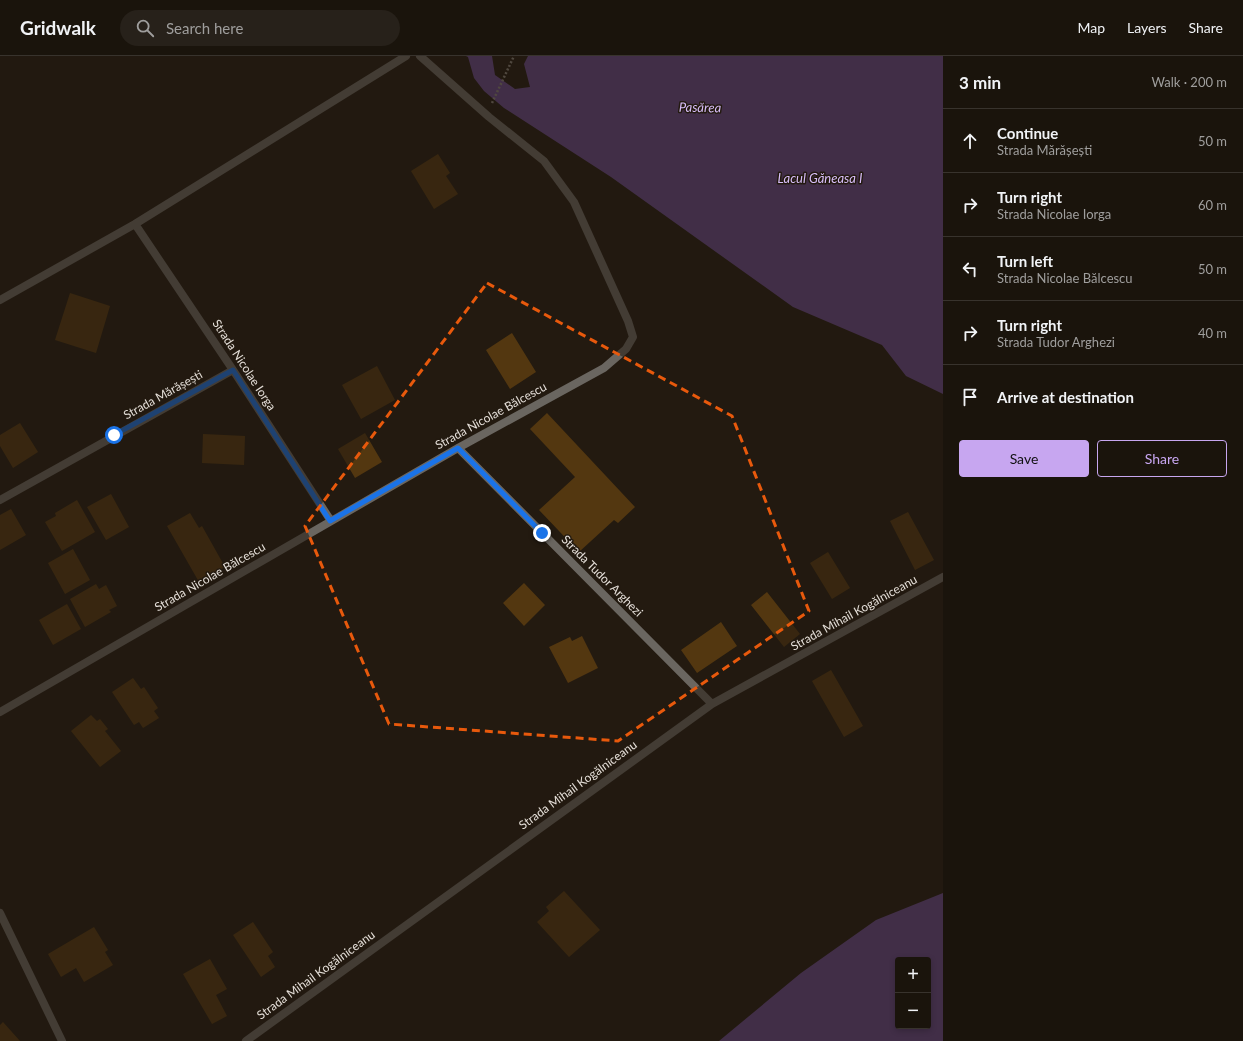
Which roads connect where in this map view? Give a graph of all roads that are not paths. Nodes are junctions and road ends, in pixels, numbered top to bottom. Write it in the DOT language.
graph roads {
  1 [pos="406,56"];
  2 [pos="420,56"];
  3 [pos="135,224"];
  4 [pos="0,300"];
  5 [pos="233,370"];
  6 [pos="458,448"];
  7 [pos="0,500"];
  8 [pos="330,521"];
  9 [pos="943,577"];
  10 [pos="712,704"];
  11 [pos="0,712"];
  12 [pos="0,913"];
  13 [pos="62,1041"];
  14 [pos="246,1041"];
  1 -- 3 [label="street"];
  2 -- 6 [label="street, Strada Nicolae Bălcescu"];
  3 -- 4 [label="street"];
  3 -- 5 [label="street, Strada Nicolae Iorga"];
  5 -- 7 [label="street, Strada Mărășești"];
  5 -- 8 [label="street, Strada Nicolae Iorga"];
  6 -- 8 [label="street, Strada Nicolae Bălcescu"];
  6 -- 10 [label="street, Strada Tudor Arghezi"];
  8 -- 11 [label="street, Strada Nicolae Bălcescu"];
  9 -- 10 [label="street, Strada Mihail Kogălniceanu"];
  10 -- 14 [label="street, Strada Mihail Kogălniceanu"];
  12 -- 13 [label="street"];
}
